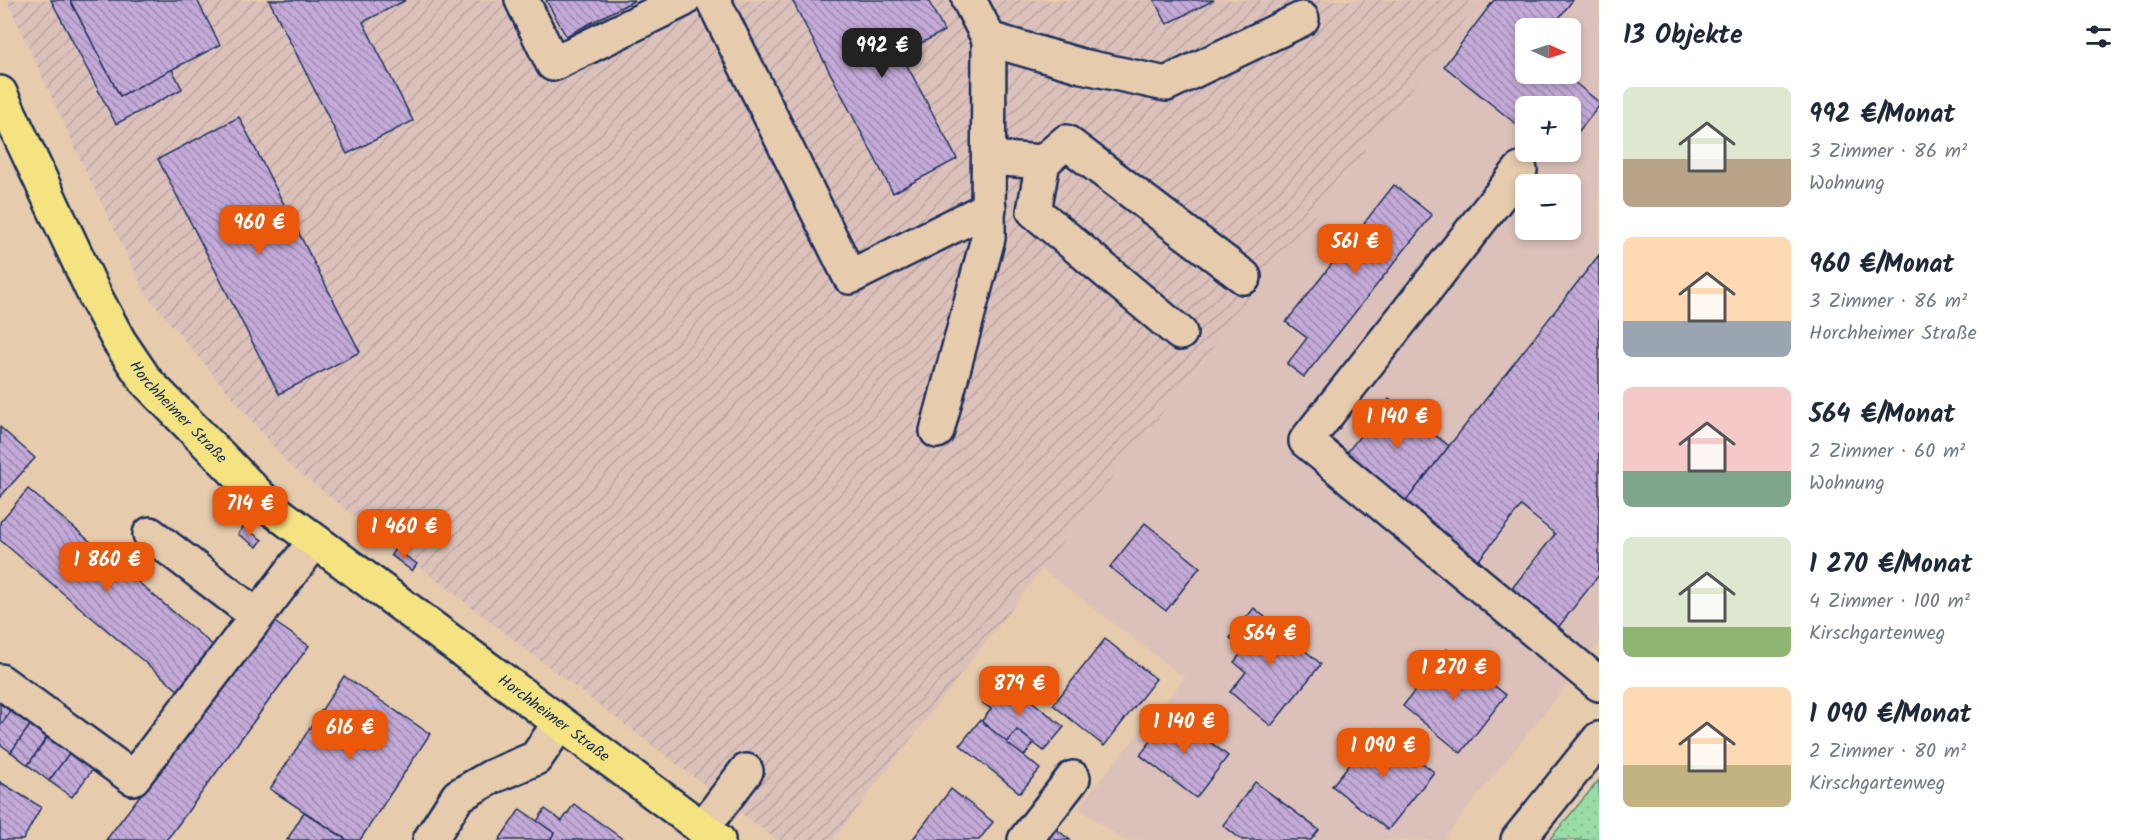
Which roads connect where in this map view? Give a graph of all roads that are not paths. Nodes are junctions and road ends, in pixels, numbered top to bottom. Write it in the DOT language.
graph roads {
  1 [pos="522,0"];
  2 [pos="683,0"];
  3 [pos="713,0"];
  4 [pos="969,0"];
  5 [pos="1302,19"];
  6 [pos="989,39"];
  7 [pos="2,112"];
  8 [pos="989,158"];
  9 [pos="1043,162"];
  10 [pos="1520,170"];
  11 [pos="989,208"];
  12 [pos="1244,277"];
  13 [pos="1180,333"];
  14 [pos="937,431"];
  15 [pos="150,534"];
  16 [pos="315,541"];
  17 [pos="257,616"];
  18 [pos="0,681"];
  19 [pos="1599,684"];
  20 [pos="560,724"];
  21 [pos="1599,739"];
  22 [pos="746,771"];
  23 [pos="1072,778"];
  24 [pos="710,834"];
  25 [pos="430,840"];
  26 [pos="1025,840"];
  27 [pos="1518,840"];
  1 -- 2 [label="street"];
  3 -- 11 [label="street"];
  4 -- 6 [label="street"];
  5 -- 6 [label="street"];
  6 -- 8 [label="street"];
  7 -- 16 [label="main road, Horchheimer Straße"];
  8 -- 9 [label="street"];
  8 -- 11 [label="street"];
  9 -- 12 [label="street"];
  9 -- 13 [label="street"];
  10 -- 19 [label="street"];
  11 -- 14 [label="street"];
  15 -- 17 [label="street"];
  16 -- 17 [label="street"];
  16 -- 20 [label="main road, Horchheimer Straße"];
  17 -- 18 [label="street"];
  20 -- 24 [label="main road, Horchheimer Straße"];
  20 -- 25 [label="street"];
  21 -- 27 [label="street"];
  22 -- 24 [label="street"];
  23 -- 26 [label="street"];
}
